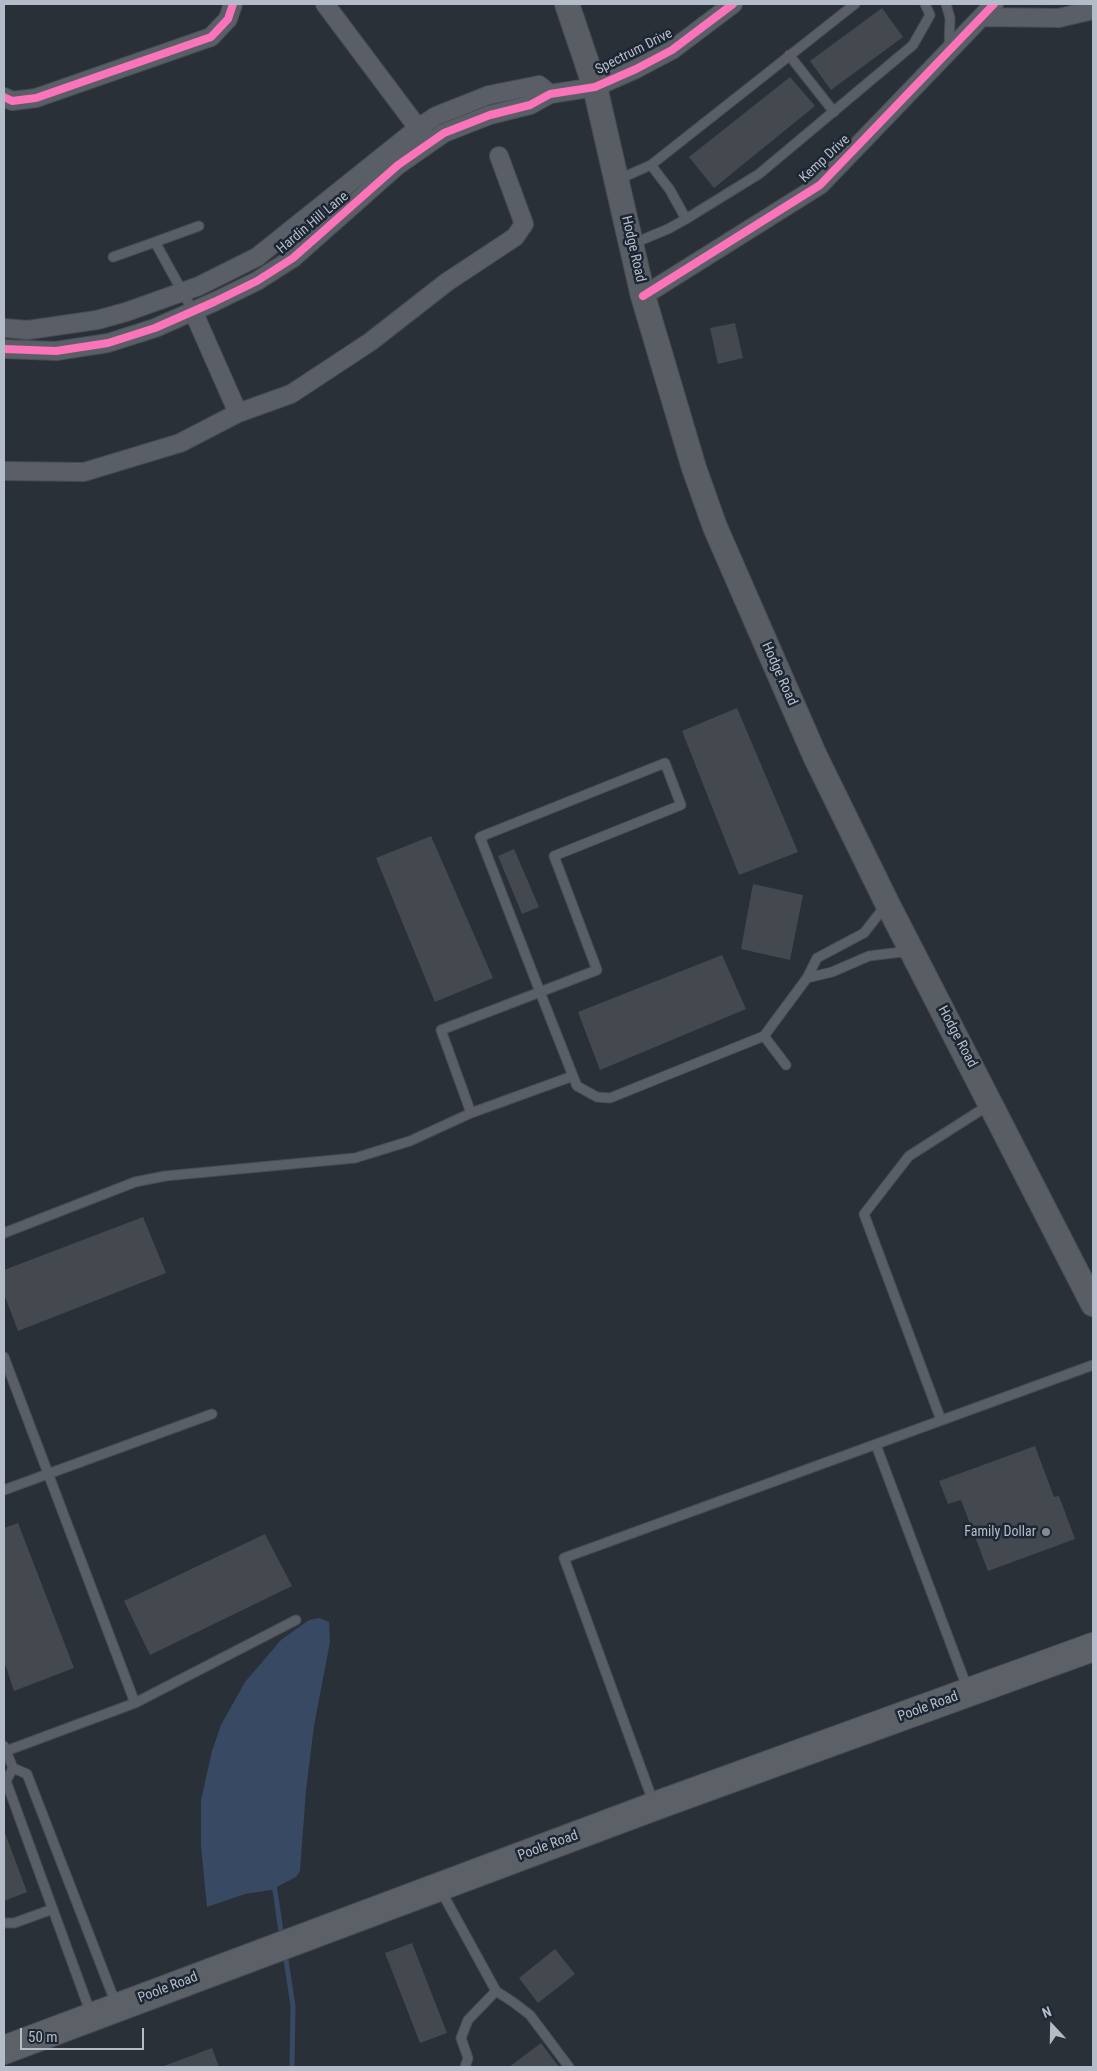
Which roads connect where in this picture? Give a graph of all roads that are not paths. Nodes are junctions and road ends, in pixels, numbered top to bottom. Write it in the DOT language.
graph roads {
  1 [pos="233,4"];
  2 [pos="325,4"];
  3 [pos="568,4"];
  4 [pos="733,4"];
  5 [pos="855,4"];
  6 [pos="925,4"];
  7 [pos="946,4"];
  8 [pos="988,10"];
  9 [pos="1093,10"];
  10 [pos="949,51"];
  11 [pos="789,56"];
  12 [pos="595,87"];
  13 [pos="550,94"];
  14 [pos="4,97"];
  15 [pos="834,112"];
  16 [pos="418,128"];
  17 [pos="428,143"];
  18 [pos="498,156"];
  19 [pos="651,164"];
  20 [pos="616,180"];
  21 [pos="686,219"];
  22 [pos="199,226"];
  23 [pos="155,242"];
  24 [pos="632,244"];
  25 [pos="113,258"];
  26 [pos="182,292"];
  27 [pos="643,296"];
  28 [pos="193,312"];
  29 [pos="4,328"];
  30 [pos="4,348"];
  31 [pos="238,413"];
  32 [pos="4,471"];
  33 [pos="887,903"];
  34 [pos="912,951"];
  35 [pos="807,978"];
  36 [pos="540,992"];
  37 [pos="764,1036"];
  38 [pos="786,1065"];
  39 [pos="573,1076"];
  40 [pos="991,1103"];
  41 [pos="471,1113"];
  42 [pos="4,1233"];
  43 [pos="1093,1304"];
  44 [pos="4,1357"];
  45 [pos="1093,1365"];
  46 [pos="212,1414"];
  47 [pos="941,1420"];
  48 [pos="876,1445"];
  49 [pos="48,1473"];
  50 [pos="4,1490"];
  51 [pos="296,1620"];
  52 [pos="1093,1647"];
  53 [pos="968,1692"];
  54 [pos="135,1703"];
  55 [pos="4,1750"];
  56 [pos="12,1768"];
  57 [pos="655,1806"];
  58 [pos="438,1887"];
  59 [pos="53,1909"];
  60 [pos="4,1923"];
  61 [pos="496,1992"];
  62 [pos="105,2012"];
  63 [pos="4,2050"];
  64 [pos="465,2067"];
  65 [pos="569,2067"];
  1 -- 14 [label="street"];
  2 -- 16 [label="street"];
  3 -- 12 [label="main road, Hodge Road"];
  4 -- 12 [label="street, Spectrum Drive"];
  5 -- 11 [label="lane"];
  6 -- 15 [label="lane"];
  7 -- 10 [label="lane"];
  8 -- 9 [label="street"];
  8 -- 10 [label="street, Kemp Drive"];
  10 -- 27 [label="street, Kemp Drive"];
  11 -- 15 [label="lane"];
  11 -- 19 [label="lane"];
  12 -- 13 [label="street, Hardin Hill Lane"];
  12 -- 20 [label="main road, Hodge Road"];
  13 -- 16 [label="street, Hardin Hill Lane"];
  13 -- 17 [label="street, Hardin Hill Lane"];
  15 -- 21 [label="lane"];
  16 -- 17 [label="street"];
  16 -- 26 [label="street, Hardin Hill Lane"];
  17 -- 28 [label="street, Hardin Hill Lane"];
  18 -- 31 [label="street"];
  19 -- 20 [label="lane"];
  19 -- 21 [label="lane"];
  20 -- 24 [label="main road, Hodge Road"];
  21 -- 24 [label="lane"];
  22 -- 23 [label="lane"];
  23 -- 25 [label="lane"];
  23 -- 26 [label="lane"];
  24 -- 27 [label="main road, Hodge Road"];
  26 -- 28 [label="lane"];
  26 -- 29 [label="street, Hardin Hill Lane"];
  27 -- 33 [label="main road, Hodge Road"];
  28 -- 30 [label="street, Hardin Hill Lane"];
  28 -- 31 [label="street"];
  31 -- 32 [label="street"];
  33 -- 34 [label="main road, Hodge Road"];
  33 -- 35 [label="lane"];
  34 -- 35 [label="lane"];
  34 -- 40 [label="main road, Hodge Road"];
  35 -- 37 [label="lane"];
  36 -- 36 [label="lane"];
  36 -- 39 [label="lane"];
  36 -- 41 [label="lane"];
  37 -- 38 [label="lane"];
  37 -- 39 [label="lane"];
  39 -- 41 [label="lane"];
  40 -- 43 [label="main road, Hodge Road"];
  40 -- 47 [label="lane"];
  41 -- 42 [label="lane"];
  44 -- 49 [label="lane"];
  45 -- 47 [label="lane"];
  46 -- 49 [label="lane"];
  47 -- 48 [label="lane"];
  48 -- 53 [label="lane"];
  48 -- 57 [label="lane"];
  49 -- 50 [label="lane"];
  49 -- 54 [label="lane"];
  51 -- 54 [label="lane"];
  52 -- 53 [label="main road, Poole Road"];
  53 -- 57 [label="main road, Poole Road"];
  54 -- 55 [label="lane"];
  55 -- 56 [label="lane"];
  56 -- 59 [label="lane"];
  56 -- 62 [label="lane"];
  57 -- 58 [label="main road, Poole Road"];
  58 -- 61 [label="lane"];
  58 -- 62 [label="main road, Poole Road"];
  59 -- 60 [label="lane"];
  59 -- 62 [label="lane"];
  61 -- 64 [label="lane"];
  61 -- 65 [label="lane"];
  62 -- 63 [label="main road, Poole Road"];
}
